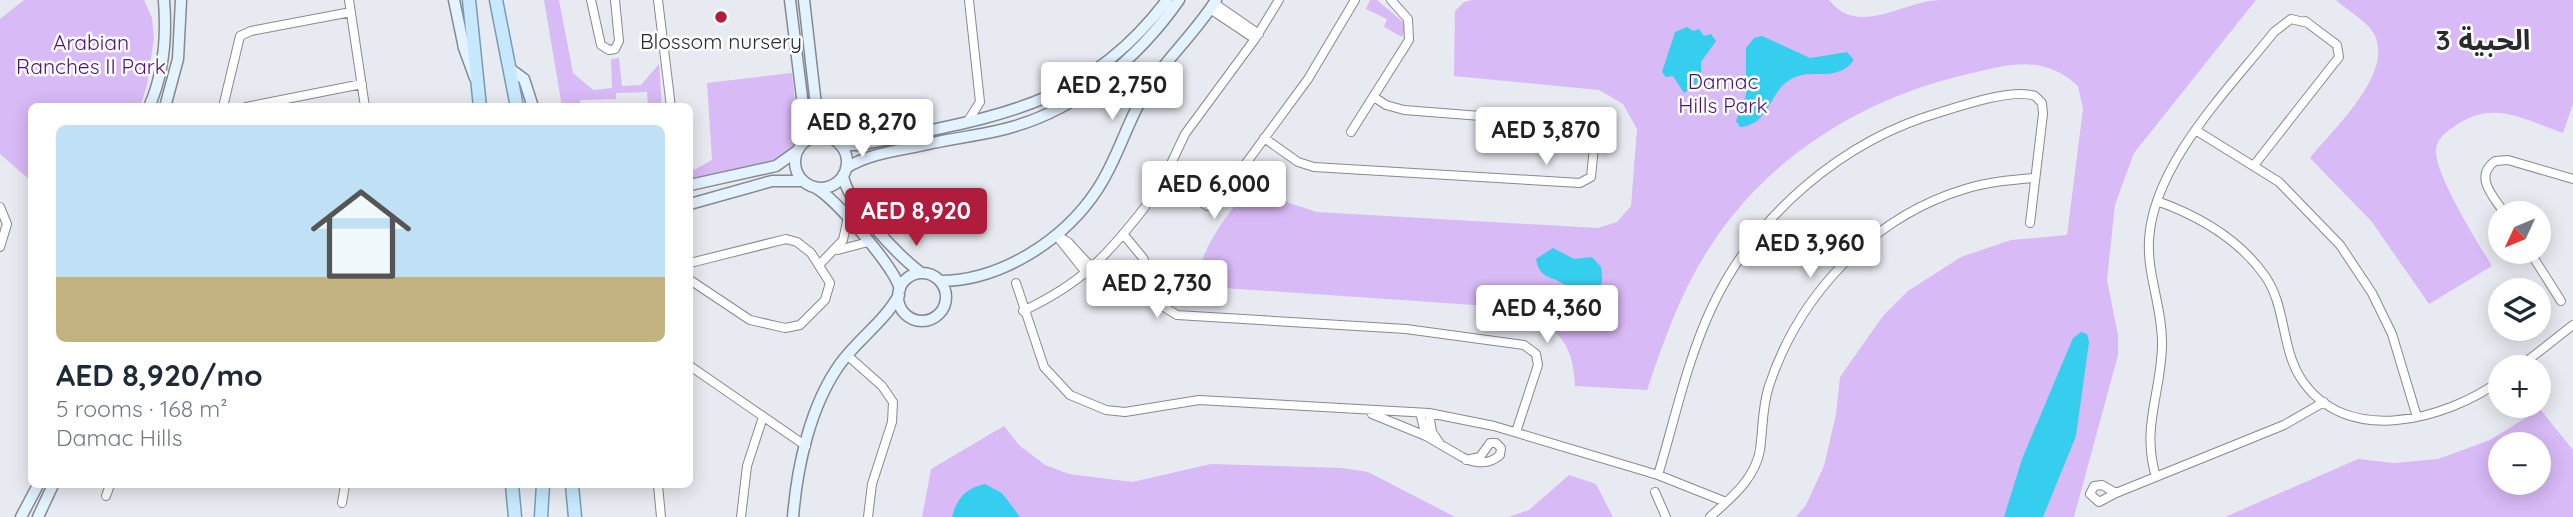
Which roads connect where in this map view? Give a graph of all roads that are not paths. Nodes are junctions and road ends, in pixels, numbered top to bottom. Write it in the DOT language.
graph roads {
  1 [pos="181,0"];
  2 [pos="349,0"];
  3 [pos="454,0"];
  4 [pos="469,0"];
  5 [pos="496,0"];
  6 [pos="592,0"];
  7 [pos="615,0"];
  8 [pos="658,0"];
  9 [pos="790,0"];
  10 [pos="804,0"];
  11 [pos="969,0"];
  12 [pos="1167,0"];
  13 [pos="1179,0"];
  14 [pos="1279,0"];
  15 [pos="1355,0"];
  16 [pos="1391,0"];
  17 [pos="164,1"];
  18 [pos="1213,4"];
  19 [pos="351,12"];
  20 [pos="1257,36"];
  21 [pos="509,68"];
  22 [pos="362,84"];
  23 [pos="478,86"];
  24 [pos="1374,97"];
  25 [pos="980,102"];
  26 [pos="150,103"];
  27 [pos="166,103"];
  28 [pos="225,103"];
  29 [pos="266,103"];
  30 [pos="364,103"];
  31 [pos="480,103"];
  32 [pos="516,103"];
  33 [pos="532,103"];
  34 [pos="669,103"];
  35 [pos="999,116"];
  36 [pos="968,121"];
  37 [pos="2197,131"];
  38 [pos="1351,132"];
  39 [pos="827,137"];
  40 [pos="1264,138"];
  41 [pos="840,145"];
  42 [pos="800,147"];
  43 [pos="2255,164"];
  44 [pos="845,171"];
  45 [pos="2033,178"];
  46 [pos="2573,179"];
  47 [pos="803,181"];
  48 [pos="694,184"];
  49 [pos="816,188"];
  50 [pos="704,200"];
  51 [pos="2157,201"];
  52 [pos="2497,201"];
  53 [pos="693,203"];
  54 [pos="858,204"];
  55 [pos="0,207"];
  56 [pos="1145,207"];
  57 [pos="0,214"];
  58 [pos="847,216"];
  59 [pos="2030,223"];
  60 [pos="1124,234"];
  61 [pos="1056,235"];
  62 [pos="868,242"];
  63 [pos="0,245"];
  64 [pos="832,253"];
  65 [pos="693,262"];
  66 [pos="820,264"];
  67 [pos="2538,264"];
  68 [pos="1090,271"];
  69 [pos="921,273"];
  70 [pos="966,280"];
  71 [pos="940,281"];
  72 [pos="693,283"];
  73 [pos="1016,284"];
  74 [pos="899,292"];
  75 [pos="946,299"];
  76 [pos="2561,301"];
  77 [pos="1023,311"];
  78 [pos="885,317"];
  79 [pos="911,318"];
  80 [pos="2573,325"];
  81 [pos="847,355"];
  82 [pos="2535,355"];
  83 [pos="693,368"];
  84 [pos="2488,388"];
  85 [pos="2314,394"];
  86 [pos="2324,402"];
  87 [pos="2309,409"];
  88 [pos="1363,410"];
  89 [pos="1425,413"];
  90 [pos="763,416"];
  91 [pos="2414,417"];
  92 [pos="1516,432"];
  93 [pos="1426,436"];
  94 [pos="806,446"];
  95 [pos="1443,447"];
  96 [pos="1466,460"];
  97 [pos="1658,475"];
  98 [pos="2156,477"];
  99 [pos="36,488"];
  100 [pos="52,488"];
  101 [pos="109,488"];
  102 [pos="344,488"];
  103 [pos="512,488"];
  104 [pos="543,488"];
  105 [pos="572,488"];
  106 [pos="658,488"];
  107 [pos="1655,492"];
  108 [pos="2116,494"];
  109 [pos="106,496"];
  110 [pos="1727,502"];
  111 [pos="342,503"];
  112 [pos="21,517"];
  113 [pos="38,517"];
  114 [pos="515,517"];
  115 [pos="541,517"];
  116 [pos="575,517"];
  117 [pos="661,517"];
  118 [pos="741,517"];
  119 [pos="793,517"];
  120 [pos="868,517"];
  121 [pos="1666,517"];
  122 [pos="1710,517"];
  1 -- 17 [label="street"];
  1 -- 27 [label="street"];
  2 -- 19 [label="street"];
  3 -- 23 [label="street"];
  4 -- 23 [label="main road"];
  5 -- 21 [label="main road"];
  6 -- 7 [label="street"];
  8 -- 34 [label="street"];
  9 -- 42 [label="street"];
  10 -- 39 [label="street"];
  11 -- 25 [label="street"];
  12 -- 35 [label="street"];
  13 -- 44 [label="street"];
  14 -- 20 [label="street"];
  15 -- 40 [label="street"];
  16 -- 24 [label="street"];
  17 -- 26 [label="street"];
  18 -- 20 [label="street"];
  18 -- 61 [label="street"];
  19 -- 22 [label="street"];
  19 -- 28 [label="street"];
  20 -- 40 [label="street"];
  21 -- 32 [label="main road"];
  21 -- 33 [label="street"];
  22 -- 29 [label="street"];
  22 -- 30 [label="street"];
  23 -- 31 [label="main road"];
  24 -- 38 [label="street"];
  24 -- 40 [label="street"];
  25 -- 35 [label="street"];
  25 -- 36 [label="street"];
  35 -- 36 [label="street"];
  36 -- 41 [label="street"];
  37 -- 43 [label="street"];
  37 -- 43 [label="street"];
  37 -- 51 [label="street"];
  39 -- 41 [label="street"];
  39 -- 42 [label="street"];
  41 -- 44 [label="street"];
  42 -- 47 [label="street"];
  42 -- 48 [label="street"];
  43 -- 91 [label="street"];
  44 -- 49 [label="street"];
  44 -- 54 [label="street"];
  45 -- 59 [label="street"];
  45 -- 97 [label="street"];
  45 -- 110 [label="street"];
  46 -- 52 [label="street"];
  47 -- 49 [label="street"];
  47 -- 50 [label="street"];
  48 -- 50 [label="street"];
  49 -- 58 [label="street"];
  50 -- 53 [label="street"];
  51 -- 85 [label="street"];
  51 -- 98 [label="street"];
  54 -- 58 [label="street"];
  54 -- 69 [label="street"];
  55 -- 63 [label="street"];
  56 -- 60 [label="street"];
  57 -- 63 [label="street"];
  58 -- 62 [label="street"];
  58 -- 64 [label="street"];
  60 -- 68 [label="street"];
  60 -- 92 [label="street"];
  61 -- 68 [label="street"];
  61 -- 70 [label="street"];
  62 -- 64 [label="street"];
  62 -- 74 [label="street"];
  64 -- 66 [label="street"];
  65 -- 66 [label="street"];
  66 -- 72 [label="street"];
  67 -- 76 [label="street"];
  68 -- 77 [label="street"];
  69 -- 71 [label="street"];
  69 -- 74 [label="street"];
  70 -- 71 [label="street"];
  70 -- 75 [label="street"];
  71 -- 75 [label="street"];
  73 -- 77 [label="street"];
  74 -- 78 [label="street"];
  74 -- 79 [label="street"];
  75 -- 79 [label="street"];
  77 -- 88 [label="street"];
  78 -- 79 [label="street"];
  78 -- 81 [label="street"];
  80 -- 82 [label="street"];
  81 -- 94 [label="street"];
  81 -- 120 [label="street"];
  83 -- 90 [label="street"];
  84 -- 91 [label="street"];
  85 -- 86 [label="street"];
  85 -- 87 [label="street"];
  86 -- 87 [label="street"];
  86 -- 91 [label="street"];
  87 -- 98 [label="street"];
  88 -- 89 [label="street"];
  88 -- 93 [label="street"];
  89 -- 92 [label="street"];
  89 -- 93 [label="street"];
  89 -- 95 [label="street"];
  90 -- 94 [label="street"];
  90 -- 118 [label="street"];
  92 -- 97 [label="street"];
  93 -- 95 [label="street"];
  94 -- 119 [label="street"];
  95 -- 96 [label="street"];
  97 -- 110 [label="street"];
  98 -- 108 [label="street"];
  99 -- 112 [label="street"];
  100 -- 113 [label="street"];
  101 -- 109 [label="street"];
  102 -- 111 [label="street"];
  103 -- 114 [label="main road"];
  104 -- 115 [label="main road"];
  105 -- 116 [label="main road"];
  106 -- 117 [label="street"];
  107 -- 121 [label="street"];
  110 -- 122 [label="street"];
}
